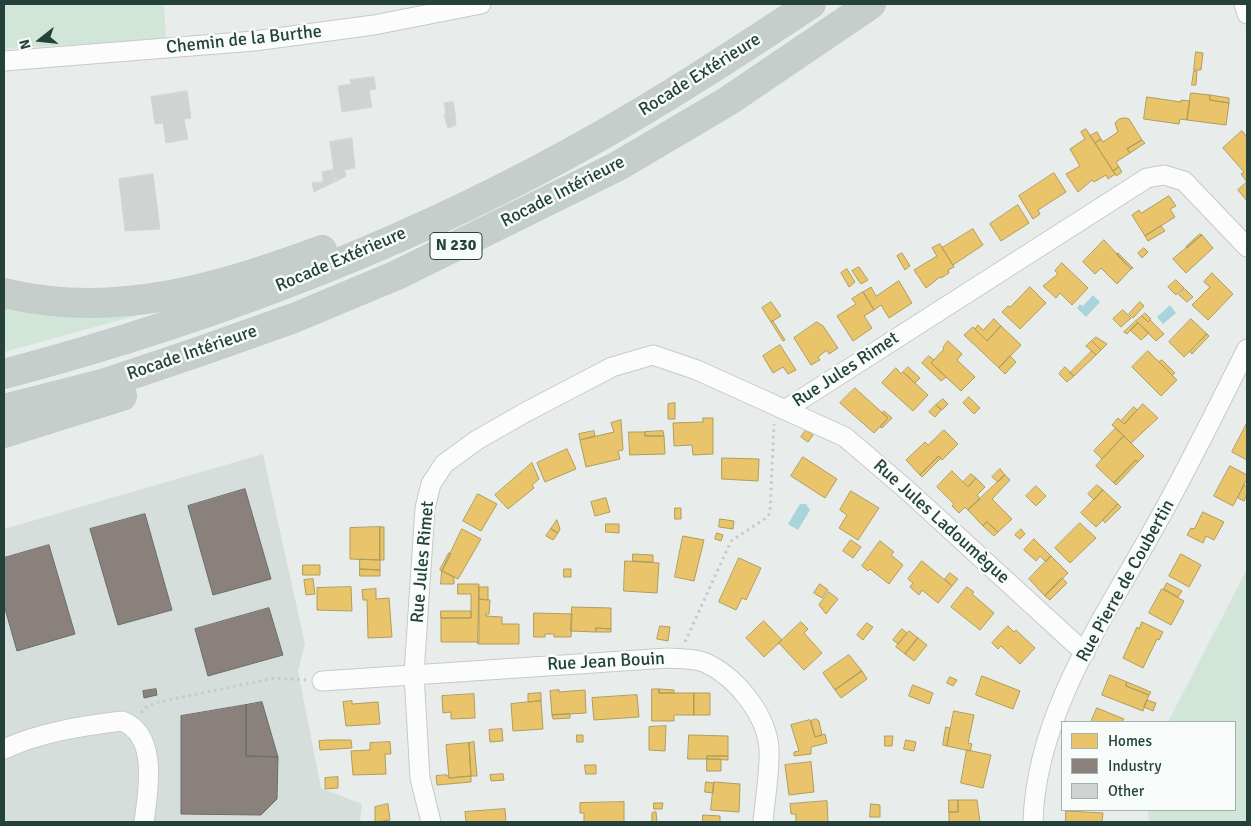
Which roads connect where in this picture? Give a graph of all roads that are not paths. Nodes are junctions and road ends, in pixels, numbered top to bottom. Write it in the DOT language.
graph roads {
  1 [pos="481,4"];
  2 [pos="811,4"];
  3 [pos="871,4"];
  4 [pos="1244,4"];
  5 [pos="1247,14"];
  6 [pos="4,61"];
  7 [pos="501,189"];
  8 [pos="1247,248"];
  9 [pos="4,293"];
  10 [pos="294,318"];
  11 [pos="1247,349"];
  12 [pos="4,374"];
  13 [pos="780,406"];
  14 [pos="4,409"];
  15 [pos="4,433"];
  16 [pos="1085,653"];
  17 [pos="414,674"];
  18 [pos="322,681"];
  19 [pos="4,749"];
  20 [pos="144,822"];
  21 [pos="431,822"];
  22 [pos="763,822"];
  23 [pos="1033,822"];
  1 -- 6 [label="street, Chemin de la Burthe"];
  2 -- 7 [label="highway, Rocade Extérieure / N 230"];
  3 -- 10 [label="highway, Rocade Intérieure / N 230"];
  4 -- 5 [label="street"];
  7 -- 9 [label="highway"];
  7 -- 12 [label="highway, Rocade Extérieure / N 230"];
  8 -- 13 [label="street, Rue Jules Rimet"];
  10 -- 14 [label="highway, Rocade Intérieure / N 230"];
  10 -- 15 [label="highway"];
  11 -- 16 [label="street, Rue Pierre de Coubertin"];
  13 -- 16 [label="street, Rue Jules Ladoumègue"];
  13 -- 17 [label="street, Rue Jules Rimet"];
  16 -- 23 [label="street, Rue Pierre de Coubertin"];
  17 -- 18 [label="street, Rue Jean Bouin"];
  17 -- 21 [label="street, Rue Jules Rimet"];
  17 -- 22 [label="street, Rue Jean Bouin"];
  19 -- 20 [label="street"];
}
